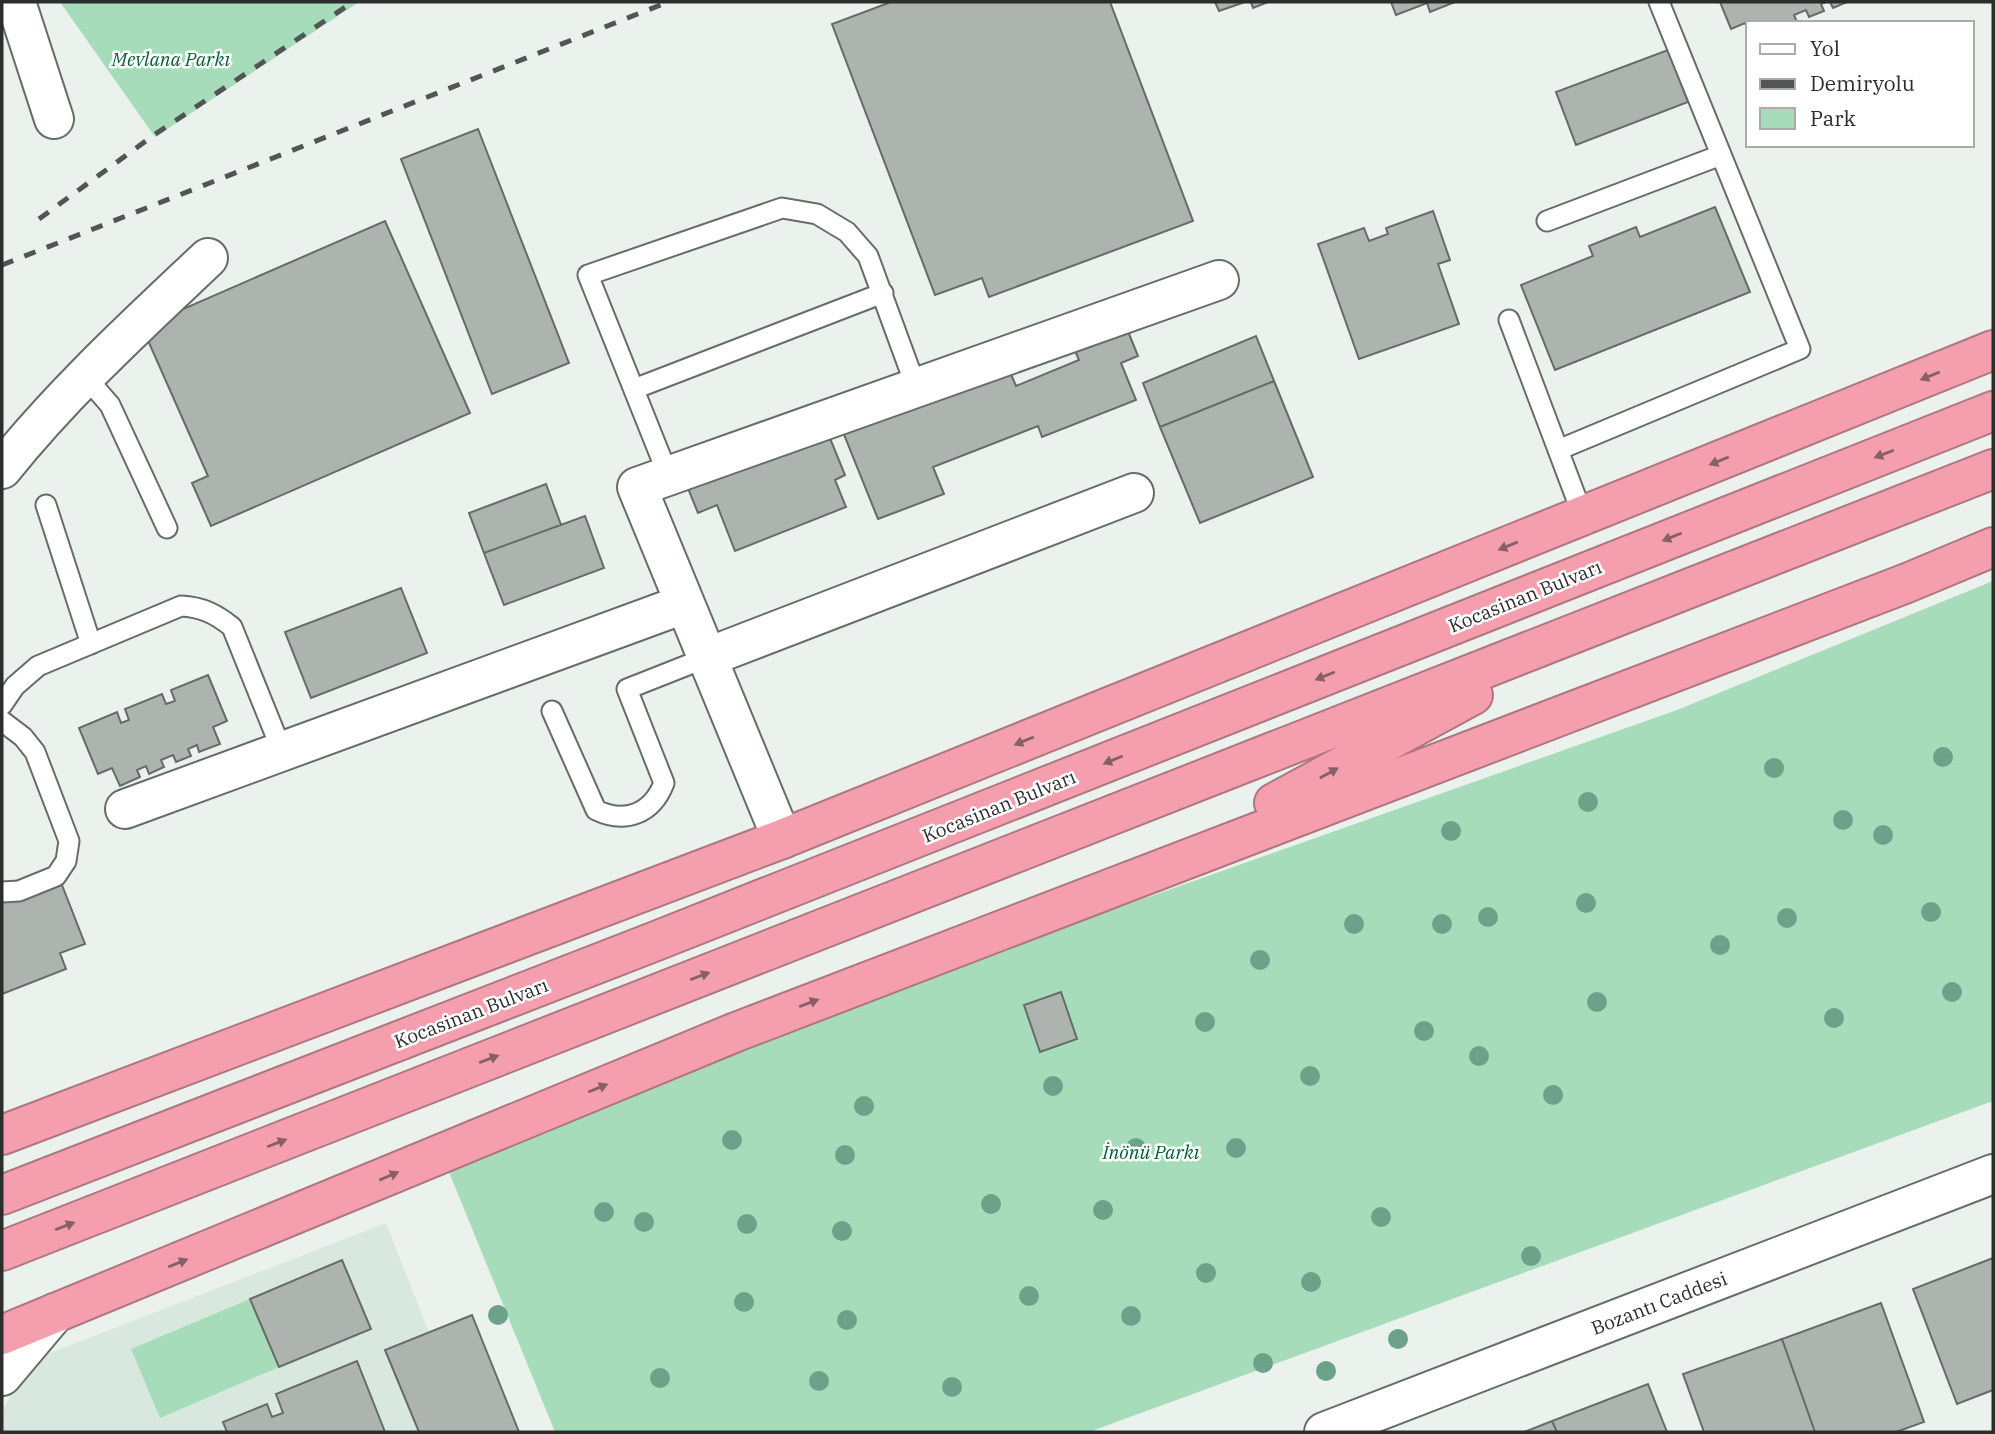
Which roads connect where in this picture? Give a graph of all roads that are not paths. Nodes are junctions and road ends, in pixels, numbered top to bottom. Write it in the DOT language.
graph roads {
  1 [pos="16,2"];
  2 [pos="1659,2"];
  3 [pos="54,119"];
  4 [pos="1721,155"];
  5 [pos="1547,221"];
  6 [pos="208,258"];
  7 [pos="1219,279"];
  8 [pos="883,293"];
  9 [pos="1509,320"];
  10 [pos="1993,350"];
  11 [pos="84,374"];
  12 [pos="916,387"];
  13 [pos="634,389"];
  14 [pos="1993,411"];
  15 [pos="1558,450"];
  16 [pos="2,469"];
  17 [pos="1993,469"];
  18 [pos="668,475"];
  19 [pos="1134,493"];
  20 [pos="46,505"];
  21 [pos="1583,516"];
  22 [pos="167,528"];
  23 [pos="1993,547"];
  24 [pos="1598,567"];
  25 [pos="684,604"];
  26 [pos="1620,615"];
  27 [pos="91,644"];
  28 [pos="708,657"];
  29 [pos="2,705"];
  30 [pos="552,711"];
  31 [pos="1080,719"];
  32 [pos="2,721"];
  33 [pos="282,751"];
  34 [pos="125,809"];
  35 [pos="782,839"];
  36 [pos="1140,876"];
  37 [pos="2,892"];
  38 [pos="101,1097"];
  39 [pos="2,1135"];
  40 [pos="2,1147"];
  41 [pos="1993,1174"];
  42 [pos="2,1195"];
  43 [pos="2,1251"];
  44 [pos="144,1277"];
  45 [pos="2,1313"];
  46 [pos="55,1313"];
  47 [pos="2,1335"];
  48 [pos="2,1376"];
  49 [pos="1324,1432"];
  1 -- 3 [label="street"];
  2 -- 4 [label="lane"];
  4 -- 5 [label="lane"];
  4 -- 15 [label="lane"];
  6 -- 11 [label="street"];
  7 -- 12 [label="street"];
  8 -- 12 [label="lane"];
  8 -- 13 [label="lane"];
  8 -- 13 [label="lane"];
  9 -- 15 [label="lane"];
  10 -- 21 [label="highway, one-way"];
  11 -- 16 [label="street"];
  11 -- 22 [label="lane"];
  12 -- 18 [label="street"];
  13 -- 18 [label="lane"];
  14 -- 24 [label="highway, Kocasinan Bulvarı, one-way"];
  15 -- 21 [label="lane"];
  17 -- 26 [label="highway"];
  18 -- 25 [label="street"];
  19 -- 28 [label="street"];
  20 -- 27 [label="lane"];
  21 -- 31 [label="highway, one-way"];
  23 -- 36 [label="highway"];
  24 -- 31 [label="highway"];
  24 -- 42 [label="highway, Kocasinan Bulvarı, one-way"];
  25 -- 28 [label="street"];
  25 -- 33 [label="street"];
  36 -- 26 [label="highway, one-way"];
  43 -- 26 [label="highway, one-way"];
  27 -- 29 [label="lane"];
  27 -- 33 [label="lane"];
  28 -- 30 [label="lane"];
  28 -- 35 [label="street"];
  31 -- 35 [label="highway, one-way"];
  32 -- 37 [label="lane"];
  33 -- 34 [label="street"];
  35 -- 38 [label="highway"];
  44 -- 36 [label="highway, one-way"];
  38 -- 39 [label="highway"];
  38 -- 40 [label="highway"];
  41 -- 49 [label="street, Bozantı Caddesi"];
  44 -- 45 [label="highway"];
  44 -- 46 [label="highway"];
  46 -- 47 [label="highway"];
  46 -- 48 [label="street"];
}
